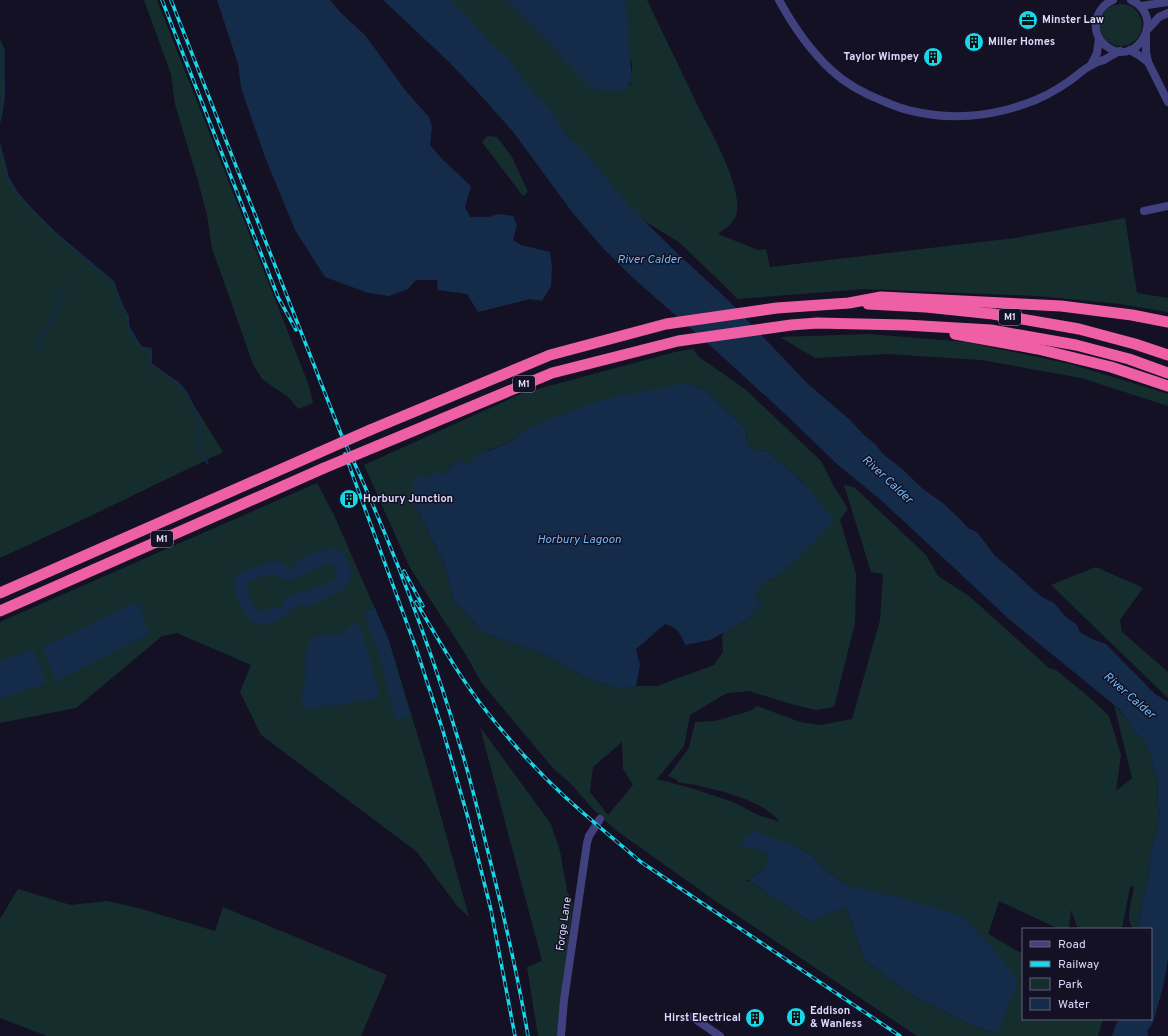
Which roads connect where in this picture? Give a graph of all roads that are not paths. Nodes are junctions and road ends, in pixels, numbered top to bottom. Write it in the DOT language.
graph roads {
  1 [pos="779,0"];
  2 [pos="1112,0"];
  3 [pos="1131,0"];
  4 [pos="1168,2"];
  5 [pos="1141,6"];
  6 [pos="1168,13"];
  7 [pos="1147,33"];
  8 [pos="1099,38"];
  9 [pos="1130,50"];
  10 [pos="1120,51"];
  11 [pos="1148,62"];
  12 [pos="1091,65"];
  13 [pos="1168,102"];
  14 [pos="1168,206"];
  15 [pos="1144,211"];
  16 [pos="849,303"];
  17 [pos="1168,322"];
  18 [pos="905,325"];
  19 [pos="1168,355"];
  20 [pos="1168,373"];
  21 [pos="1168,386"];
  22 [pos="0,592"];
  23 [pos="0,611"];
  24 [pos="600,819"];
  25 [pos="692,1017"];
  26 [pos="561,1036"];
  27 [pos="720,1036"];
  1 -- 12 [label="street"];
  2 -- 8 [label="street"];
  3 -- 5 [label="street"];
  4 -- 5 [label="street"];
  5 -- 7 [label="street"];
  6 -- 7 [label="street"];
  7 -- 9 [label="street"];
  7 -- 11 [label="street"];
  8 -- 10 [label="street"];
  8 -- 12 [label="street"];
  9 -- 10 [label="street"];
  9 -- 11 [label="street"];
  10 -- 12 [label="street"];
  11 -- 13 [label="street"];
  14 -- 15 [label="street"];
  16 -- 17 [label="highway"];
  16 -- 19 [label="highway, M1"];
  16 -- 22 [label="highway, M1, bridge"];
  18 -- 20 [label="highway, M1"];
  18 -- 21 [label="highway"];
  18 -- 23 [label="highway, M1, bridge"];
  24 -- 26 [label="street, Forge Lane"];
  25 -- 27 [label="street"];
}
